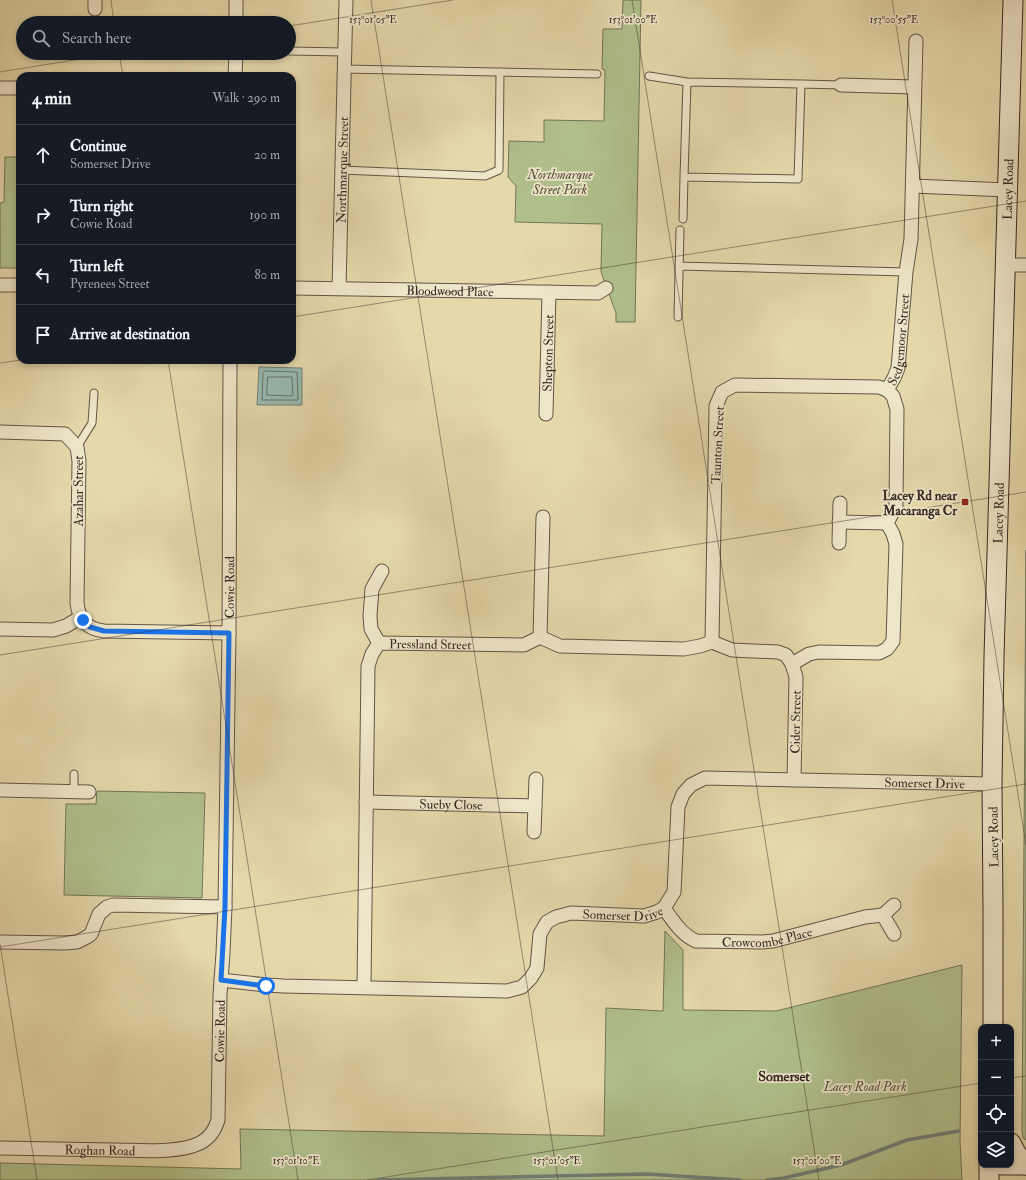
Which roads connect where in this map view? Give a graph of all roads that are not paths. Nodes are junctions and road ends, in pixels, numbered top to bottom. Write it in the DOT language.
graph roads {
  1 [pos="236,0"];
  2 [pos="346,0"];
  3 [pos="1013,0"];
  4 [pos="236,16"];
  5 [pos="916,41"];
  6 [pos="296,51"];
  7 [pos="344,52"];
  8 [pos="236,60"];
  9 [pos="344,69"];
  10 [pos="235,72"];
  11 [pos="500,72"];
  12 [pos="597,74"];
  13 [pos="649,76"];
  14 [pos="687,82"];
  15 [pos="801,84"];
  16 [pos="841,85"];
  17 [pos="914,87"];
  18 [pos="0,88"];
  19 [pos="16,88"];
  20 [pos="342,170"];
  21 [pos="684,177"];
  22 [pos="913,186"];
  23 [pos="1007,190"];
  24 [pos="683,219"];
  25 [pos="680,230"];
  26 [pos="1006,265"];
  27 [pos="1026,265"];
  28 [pos="680,266"];
  29 [pos="906,272"];
  30 [pos="0,285"];
  31 [pos="16,285"];
  32 [pos="296,288"];
  33 [pos="339,288"];
  34 [pos="606,288"];
  35 [pos="549,292"];
  36 [pos="678,317"];
  37 [pos="230,364"];
  38 [pos="887,390"];
  39 [pos="94,393"];
  40 [pos="546,414"];
  41 [pos="0,432"];
  42 [pos="77,447"];
  43 [pos="840,503"];
  44 [pos="543,517"];
  45 [pos="839,522"];
  46 [pos="887,523"];
  47 [pos="839,543"];
  48 [pos="382,571"];
  49 [pos="81,617"];
  50 [pos="0,629"];
  51 [pos="229,633"];
  52 [pos="540,637"];
  53 [pos="712,642"];
  54 [pos="379,643"];
  55 [pos="792,664"];
  56 [pos="74,774"];
  57 [pos="536,779"];
  58 [pos="794,780"];
  59 [pos="992,784"];
  60 [pos="0,790"];
  61 [pos="74,791"];
  62 [pos="89,792"];
  63 [pos="366,802"];
  64 [pos="535,806"];
  65 [pos="534,832"];
  66 [pos="894,905"];
  67 [pos="225,907"];
  68 [pos="664,908"];
  69 [pos="883,915"];
  70 [pos="894,934"];
  71 [pos="0,942"];
  72 [pos="221,980"];
  73 [pos="364,987"];
  74 [pos="992,1024"];
  75 [pos="200,1143"];
  76 [pos="0,1148"];
  77 [pos="1014,1148"];
  78 [pos="1014,1165"];
  79 [pos="1026,1165"];
  80 [pos="989,1168"];
  81 [pos="989,1180"];
  1 -- 4 [label="street"];
  2 -- 7 [label="street, Northmarque Street"];
  3 -- 23 [label="street, Lacey Road"];
  5 -- 17 [label="street, Sedgemoor Street"];
  6 -- 7 [label="lane"];
  7 -- 9 [label="street, Northmarque Street"];
  8 -- 10 [label="street"];
  9 -- 11 [label="lane"];
  9 -- 20 [label="street, Northmarque Street"];
  11 -- 12 [label="lane"];
  11 -- 20 [label="lane"];
  13 -- 14 [label="lane"];
  14 -- 15 [label="lane"];
  14 -- 21 [label="lane"];
  15 -- 16 [label="lane"];
  15 -- 21 [label="lane"];
  16 -- 17 [label="street"];
  17 -- 22 [label="street, Sedgemoor Street"];
  18 -- 19 [label="street"];
  20 -- 33 [label="street, Northmarque Street"];
  21 -- 24 [label="lane"];
  22 -- 23 [label="street"];
  22 -- 29 [label="street, Sedgemoor Street"];
  23 -- 26 [label="street, Lacey Road"];
  25 -- 28 [label="lane"];
  26 -- 27 [label="street"];
  26 -- 59 [label="street, Lacey Road"];
  28 -- 29 [label="lane"];
  28 -- 36 [label="lane"];
  29 -- 38 [label="street, Sedgemoor Street"];
  30 -- 31 [label="street"];
  32 -- 33 [label="street, Bloodwood Place"];
  33 -- 35 [label="street, Bloodwood Place"];
  34 -- 35 [label="street, Bloodwood Place"];
  35 -- 40 [label="street, Shepton Street"];
  37 -- 51 [label="street, Cowie Road"];
  38 -- 46 [label="street, Sedgemoor Street"];
  38 -- 53 [label="street, Taunton Street"];
  39 -- 42 [label="lane"];
  41 -- 42 [label="street, Azahar Street"];
  42 -- 49 [label="street, Azahar Street"];
  43 -- 45 [label="street"];
  44 -- 52 [label="street"];
  45 -- 46 [label="street"];
  45 -- 47 [label="street"];
  46 -- 55 [label="street"];
  48 -- 54 [label="street"];
  49 -- 50 [label="street"];
  49 -- 51 [label="street"];
  51 -- 67 [label="street, Cowie Road"];
  52 -- 53 [label="street"];
  52 -- 54 [label="street, Pressland Street"];
  53 -- 55 [label="street"];
  54 -- 63 [label="street, Pressland Street"];
  55 -- 58 [label="street, Cider Street"];
  56 -- 61 [label="lane"];
  57 -- 64 [label="street"];
  58 -- 59 [label="street, Somerset Drive"];
  58 -- 68 [label="street, Somerset Drive"];
  59 -- 74 [label="street, Lacey Road"];
  60 -- 61 [label="street"];
  61 -- 62 [label="street"];
  63 -- 64 [label="street, Sueby Close"];
  63 -- 73 [label="street, Pressland Street"];
  64 -- 65 [label="street"];
  66 -- 69 [label="street"];
  67 -- 71 [label="street"];
  67 -- 72 [label="street, Cowie Road"];
  68 -- 69 [label="street, Crowcombe Place"];
  68 -- 73 [label="street, Somerset Drive"];
  69 -- 70 [label="street"];
  72 -- 73 [label="street, Somerset Drive"];
  72 -- 75 [label="street, Cowie Road"];
  75 -- 76 [label="street, Roghan Road"];
  77 -- 79 [label="street"];
  78 -- 79 [label="street"];
  80 -- 81 [label="street"];
}
